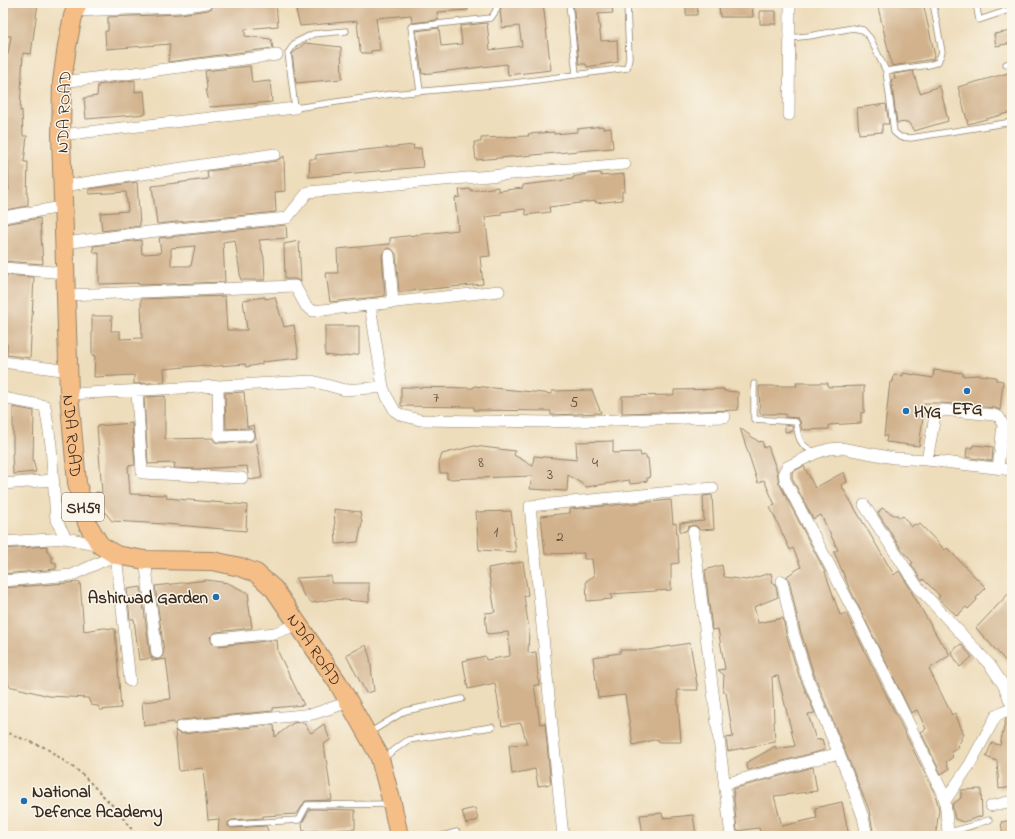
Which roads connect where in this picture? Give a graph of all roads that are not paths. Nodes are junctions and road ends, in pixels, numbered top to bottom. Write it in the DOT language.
graph roads {
  1 [pos="207,3"];
  2 [pos="498,3"];
  3 [pos="569,3"];
  4 [pos="627,3"];
  5 [pos="790,3"];
  6 [pos="933,3"];
  7 [pos="976,3"];
  8 [pos="76,7"];
  9 [pos="1012,9"];
  10 [pos="346,31"];
  11 [pos="789,38"];
  12 [pos="277,55"];
  13 [pos="886,72"];
  14 [pos="576,75"];
  15 [pos="62,82"];
  16 [pos="420,92"];
  17 [pos="295,108"];
  18 [pos="789,115"];
  19 [pos="1012,122"];
  20 [pos="61,135"];
  21 [pos="275,154"];
  22 [pos="625,164"];
  23 [pos="63,186"];
  24 [pos="62,207"];
  25 [pos="3,217"];
  26 [pos="65,243"];
  27 [pos="389,254"];
  28 [pos="3,268"];
  29 [pos="66,273"];
  30 [pos="499,291"];
  31 [pos="67,295"];
  32 [pos="393,303"];
  33 [pos="370,305"];
  34 [pos="3,362"];
  35 [pos="69,371"];
  36 [pos="754,384"];
  37 [pos="218,386"];
  38 [pos="383,386"];
  39 [pos="137,390"];
  40 [pos="69,394"];
  41 [pos="3,398"];
  42 [pos="725,417"];
  43 [pos="248,435"];
  44 [pos="816,453"];
  45 [pos="927,460"];
  46 [pos="998,469"];
  47 [pos="1012,470"];
  48 [pos="242,478"];
  49 [pos="53,480"];
  50 [pos="3,484"];
  51 [pos="713,488"];
  52 [pos="864,505"];
  53 [pos="692,532"];
  54 [pos="66,538"];
  55 [pos="3,542"];
  56 [pos="100,546"];
  57 [pos="116,555"];
  58 [pos="145,560"];
  59 [pos="3,581"];
  60 [pos="782,581"];
  61 [pos="299,624"];
  62 [pos="216,639"];
  63 [pos="157,653"];
  64 [pos="130,681"];
  65 [pos="462,699"];
  66 [pos="349,702"];
  67 [pos="1012,706"];
  68 [pos="1012,712"];
  69 [pos="180,727"];
  70 [pos="492,727"];
  71 [pos="367,734"];
  72 [pos="838,753"];
  73 [pos="380,760"];
  74 [pos="724,784"];
  75 [pos="1012,800"];
  76 [pos="945,801"];
  77 [pos="392,804"];
  78 [pos="991,806"];
  79 [pos="989,820"];
  80 [pos="232,824"];
  81 [pos="457,832"];
  82 [pos="947,834"];
  83 [pos="399,836"];
  84 [pos="442,836"];
  85 [pos="563,836"];
  86 [pos="731,836"];
  87 [pos="868,836"];
  1 -- 8 [label="street"];
  2 -- 16 [label="lane"];
  3 -- 14 [label="lane"];
  4 -- 14 [label="lane"];
  5 -- 11 [label="street"];
  6 -- 13 [label="lane"];
  7 -- 9 [label="lane"];
  8 -- 15 [label="main road, NDA ROAD / SH59"];
  10 -- 17 [label="lane"];
  11 -- 13 [label="lane"];
  11 -- 18 [label="street"];
  12 -- 15 [label="street"];
  13 -- 19 [label="lane"];
  14 -- 16 [label="lane"];
  15 -- 20 [label="main road, NDA ROAD / SH59"];
  16 -- 17 [label="lane"];
  17 -- 20 [label="street"];
  20 -- 23 [label="main road, NDA ROAD / SH59"];
  21 -- 23 [label="street"];
  22 -- 26 [label="street"];
  23 -- 24 [label="main road, NDA ROAD / SH59"];
  24 -- 25 [label="street"];
  24 -- 26 [label="main road, NDA ROAD / SH59"];
  26 -- 29 [label="main road, NDA ROAD / SH59"];
  27 -- 32 [label="street"];
  28 -- 29 [label="street"];
  29 -- 31 [label="main road, NDA ROAD / SH59"];
  30 -- 32 [label="street"];
  31 -- 33 [label="street"];
  31 -- 35 [label="main road, NDA ROAD / SH59"];
  32 -- 33 [label="street"];
  33 -- 38 [label="street"];
  34 -- 35 [label="street"];
  35 -- 40 [label="main road, NDA ROAD / SH59"];
  36 -- 44 [label="lane"];
  37 -- 38 [label="street"];
  37 -- 39 [label="street"];
  37 -- 43 [label="street"];
  38 -- 42 [label="street"];
  39 -- 40 [label="street"];
  39 -- 48 [label="street"];
  40 -- 56 [label="main road, NDA ROAD / SH59"];
  41 -- 49 [label="street"];
  44 -- 45 [label="street"];
  44 -- 76 [label="street"];
  45 -- 46 [label="street"];
  45 -- 46 [label="street"];
  46 -- 47 [label="street"];
  49 -- 50 [label="street"];
  49 -- 54 [label="street"];
  51 -- 85 [label="street"];
  52 -- 67 [label="street"];
  53 -- 74 [label="street"];
  54 -- 55 [label="street"];
  54 -- 56 [label="street"];
  56 -- 57 [label="main road, NDA ROAD / SH59"];
  57 -- 58 [label="main road, NDA ROAD / SH59"];
  57 -- 59 [label="street"];
  57 -- 64 [label="street"];
  58 -- 61 [label="main road, NDA ROAD / SH59"];
  58 -- 63 [label="street"];
  60 -- 72 [label="street"];
  61 -- 62 [label="street"];
  61 -- 66 [label="main road, NDA ROAD / SH59"];
  65 -- 71 [label="lane"];
  66 -- 69 [label="street"];
  66 -- 71 [label="main road, NDA ROAD / SH59"];
  68 -- 76 [label="street"];
  70 -- 73 [label="lane"];
  71 -- 73 [label="main road, NDA ROAD / SH59"];
  72 -- 74 [label="street"];
  72 -- 87 [label="street"];
  73 -- 77 [label="main road, NDA ROAD / SH59"];
  74 -- 86 [label="street"];
  75 -- 78 [label="street"];
  76 -- 82 [label="street"];
  77 -- 80 [label="lane"];
  77 -- 83 [label="main road, NDA ROAD / SH59"];
  79 -- 82 [label="lane"];
  81 -- 84 [label="lane"];
}
